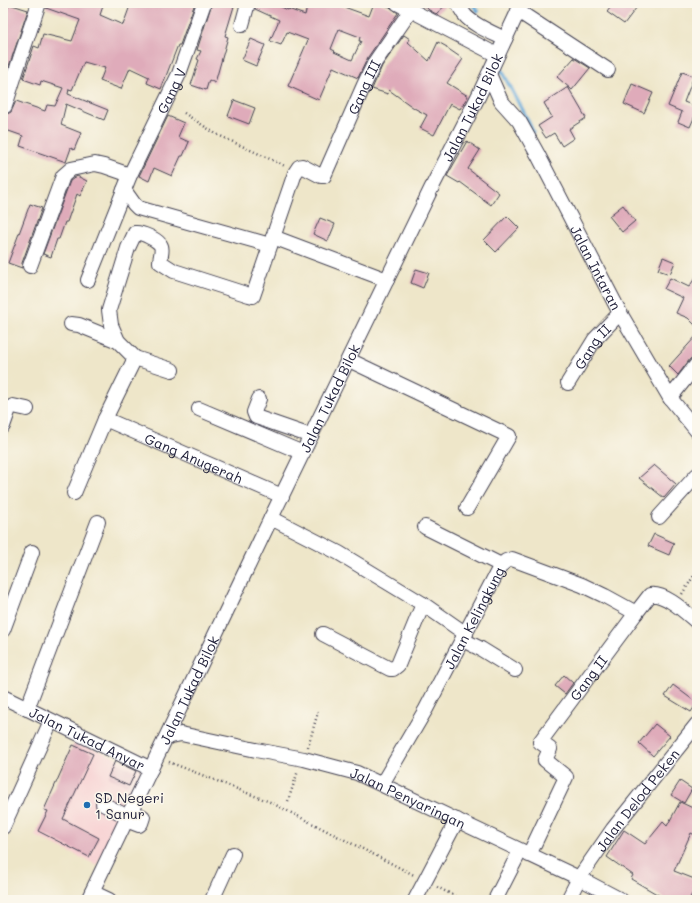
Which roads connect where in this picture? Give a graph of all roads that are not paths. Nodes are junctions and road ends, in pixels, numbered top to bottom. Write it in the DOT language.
graph roads {
  1 [pos="39,3"];
  2 [pos="204,3"];
  3 [pos="248,3"];
  4 [pos="396,3"];
  5 [pos="458,3"];
  6 [pos="520,7"];
  7 [pos="411,10"];
  8 [pos="242,25"];
  9 [pos="486,30"];
  10 [pos="505,39"];
  11 [pos="480,46"];
  12 [pos="497,55"];
  13 [pos="608,70"];
  14 [pos="489,74"];
  15 [pos="478,97"];
  16 [pos="501,101"];
  17 [pos="5,106"];
  18 [pos="130,175"];
  19 [pos="124,190"];
  20 [pos="272,241"];
  21 [pos="30,266"];
  22 [pos="88,280"];
  23 [pos="387,280"];
  24 [pos="620,313"];
  25 [pos="72,324"];
  26 [pos="118,342"];
  27 [pos="135,358"];
  28 [pos="349,360"];
  29 [pos="697,364"];
  30 [pos="172,370"];
  31 [pos="568,383"];
  32 [pos="670,398"];
  33 [pos="259,399"];
  34 [pos="27,409"];
  35 [pos="199,409"];
  36 [pos="105,419"];
  37 [pos="3,426"];
  38 [pos="697,430"];
  39 [pos="311,436"];
  40 [pos="303,453"];
  41 [pos="697,475"];
  42 [pos="74,493"];
  43 [pos="282,496"];
  44 [pos="467,508"];
  45 [pos="659,517"];
  46 [pos="271,518"];
  47 [pos="98,522"];
  48 [pos="425,527"];
  49 [pos="32,552"];
  50 [pos="501,565"];
  51 [pos="423,604"];
  52 [pos="636,613"];
  53 [pos="697,622"];
  54 [pos="3,630"];
  55 [pos="323,634"];
  56 [pos="464,638"];
  57 [pos="515,670"];
  58 [pos="3,697"];
  59 [pos="27,709"];
  60 [pos="51,721"];
  61 [pos="697,724"];
  62 [pos="173,732"];
  63 [pos="154,763"];
  64 [pos="382,784"];
  65 [pos="103,804"];
  66 [pos="128,816"];
  67 [pos="457,820"];
  68 [pos="3,827"];
  69 [pos="524,853"];
  70 [pos="233,854"];
  71 [pos="579,878"];
  72 [pos="90,896"];
  73 [pos="109,900"];
  74 [pos="212,900"];
  75 [pos="415,900"];
  76 [pos="495,900"];
  77 [pos="568,900"];
  78 [pos="621,900"];
  1 -- 17 [label="street"];
  2 -- 18 [label="street, Gang V"];
  3 -- 8 [label="street"];
  4 -- 7 [label="street"];
  5 -- 9 [label="street"];
  6 -- 10 [label="street, Jalan Tukad Bilok"];
  6 -- 13 [label="street"];
  7 -- 11 [label="street"];
  7 -- 20 [label="street, Gang III"];
  9 -- 10 [label="street"];
  9 -- 11 [label="street"];
  10 -- 12 [label="street, Jalan Tukad Bilok"];
  11 -- 12 [label="street"];
  12 -- 14 [label="street, Jalan Tukad Bilok"];
  14 -- 15 [label="street, Jalan Tukad Bilok"];
  14 -- 16 [label="street, Jalan Intaran"];
  15 -- 16 [label="street"];
  15 -- 23 [label="street, Jalan Tukad Bilok"];
  16 -- 24 [label="street, Jalan Intaran"];
  18 -- 19 [label="street, Gang V"];
  18 -- 21 [label="street"];
  19 -- 20 [label="street"];
  19 -- 22 [label="street, Gang V"];
  20 -- 23 [label="street"];
  20 -- 26 [label="street"];
  23 -- 28 [label="street, Jalan Tukad Bilok"];
  24 -- 31 [label="street, Gang II"];
  24 -- 32 [label="street, Jalan Intaran"];
  25 -- 26 [label="street"];
  26 -- 27 [label="street"];
  27 -- 30 [label="street"];
  27 -- 36 [label="street"];
  28 -- 39 [label="street, Jalan Tukad Bilok"];
  28 -- 44 [label="street"];
  29 -- 32 [label="street"];
  32 -- 38 [label="street, Jalan Intaran"];
  33 -- 39 [label="street"];
  34 -- 37 [label="street"];
  35 -- 40 [label="street"];
  36 -- 42 [label="street"];
  36 -- 43 [label="street, Gang Anugerah"];
  39 -- 40 [label="street, Jalan Tukad Bilok"];
  40 -- 43 [label="street, Jalan Tukad Bilok"];
  41 -- 45 [label="street"];
  43 -- 46 [label="street, Jalan Tukad Bilok"];
  46 -- 51 [label="street"];
  46 -- 62 [label="street, Jalan Tukad Bilok"];
  47 -- 59 [label="street"];
  48 -- 50 [label="street"];
  49 -- 54 [label="street"];
  50 -- 52 [label="street, Jalan Kelingkung"];
  50 -- 56 [label="street, Jalan Kelingkung"];
  51 -- 55 [label="street"];
  51 -- 56 [label="street"];
  52 -- 53 [label="street"];
  52 -- 69 [label="street, Gang II"];
  56 -- 57 [label="street"];
  56 -- 64 [label="street, Jalan Kelingkung"];
  58 -- 59 [label="street, Jalan Tukad Anyar"];
  59 -- 60 [label="street, Jalan Tukad Anyar"];
  60 -- 63 [label="street, Jalan Tukad Anyar"];
  60 -- 68 [label="street"];
  61 -- 71 [label="street, Jalan Delod Peken"];
  62 -- 63 [label="street, Jalan Tukad Bilok"];
  62 -- 64 [label="street, Jalan Penyaringan"];
  63 -- 66 [label="street, Jalan Tukad Bilok"];
  64 -- 67 [label="street, Jalan Penyaringan"];
  65 -- 66 [label="street"];
  66 -- 72 [label="street, Jalan Tukad Bilok"];
  67 -- 69 [label="street, Jalan Penyaringan"];
  67 -- 75 [label="street"];
  69 -- 71 [label="street, Jalan Penyaringan"];
  69 -- 76 [label="street"];
  70 -- 74 [label="street"];
  71 -- 77 [label="street, Jalan Delod Peken"];
  71 -- 78 [label="street, Jalan Penyaringan"];
  72 -- 73 [label="street"];
}
